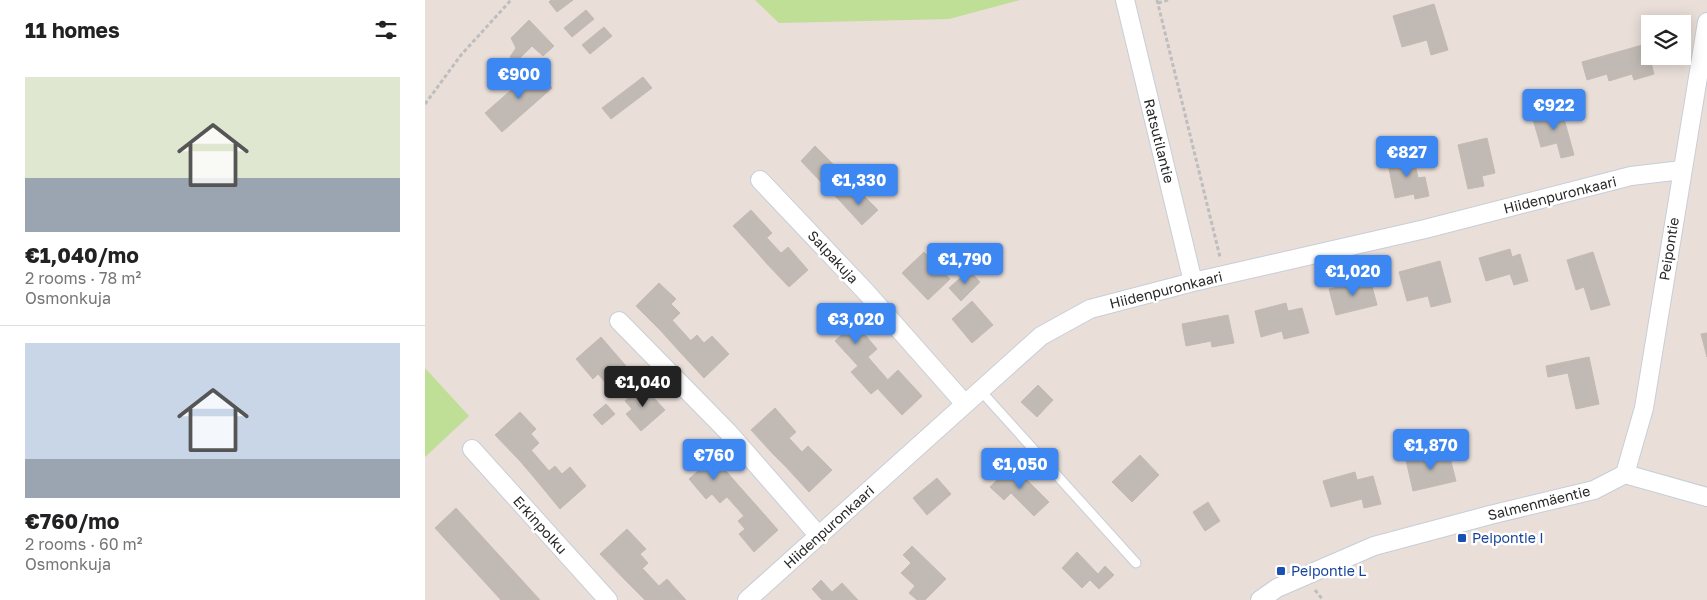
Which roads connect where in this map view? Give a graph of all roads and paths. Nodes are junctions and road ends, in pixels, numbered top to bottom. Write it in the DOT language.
graph roads {
  1 [pos="511,0"];
  2 [pos="1125,0"];
  3 [pos="1168,0"];
  4 [pos="1157,1"];
  5 [pos="1707,22"];
  6 [pos="425,104"];
  7 [pos="1682,170"];
  8 [pos="760,180"];
  9 [pos="1227,274"];
  10 [pos="1193,282"];
  11 [pos="619,321"];
  12 [pos="980,390"];
  13 [pos="965,404"];
  14 [pos="472,450"];
  15 [pos="1625,474"];
  16 [pos="1707,497"];
  17 [pos="819,536"];
  18 [pos="1136,563"];
  19 [pos="1314,590"];
  20 [pos="608,600"];
  21 [pos="747,600"];
  22 [pos="1260,600"];
  23 [pos="1323,600"];
  1 -- 6 [label="path"];
  2 -- 10 [label="street, Ratsutilantie"];
  3 -- 4 [label="path"];
  4 -- 9 [label="path"];
  5 -- 7 [label="street, Peipontie"];
  7 -- 9 [label="street, Hiidenpuronkaari"];
  7 -- 15 [label="street, Peipontie"];
  8 -- 13 [label="street, Salpakuja"];
  9 -- 10 [label="street, Hiidenpuronkaari"];
  10 -- 12 [label="street, Hiidenpuronkaari"];
  11 -- 17 [label="street"];
  12 -- 13 [label="street, Hiidenpuronkaari"];
  12 -- 18 [label="lane"];
  13 -- 17 [label="street, Hiidenpuronkaari"];
  14 -- 20 [label="street, Erkinpolku"];
  15 -- 16 [label="street"];
  15 -- 22 [label="street, Salmenmäentie"];
  17 -- 21 [label="street, Hiidenpuronkaari"];
  19 -- 23 [label="path"];
}
